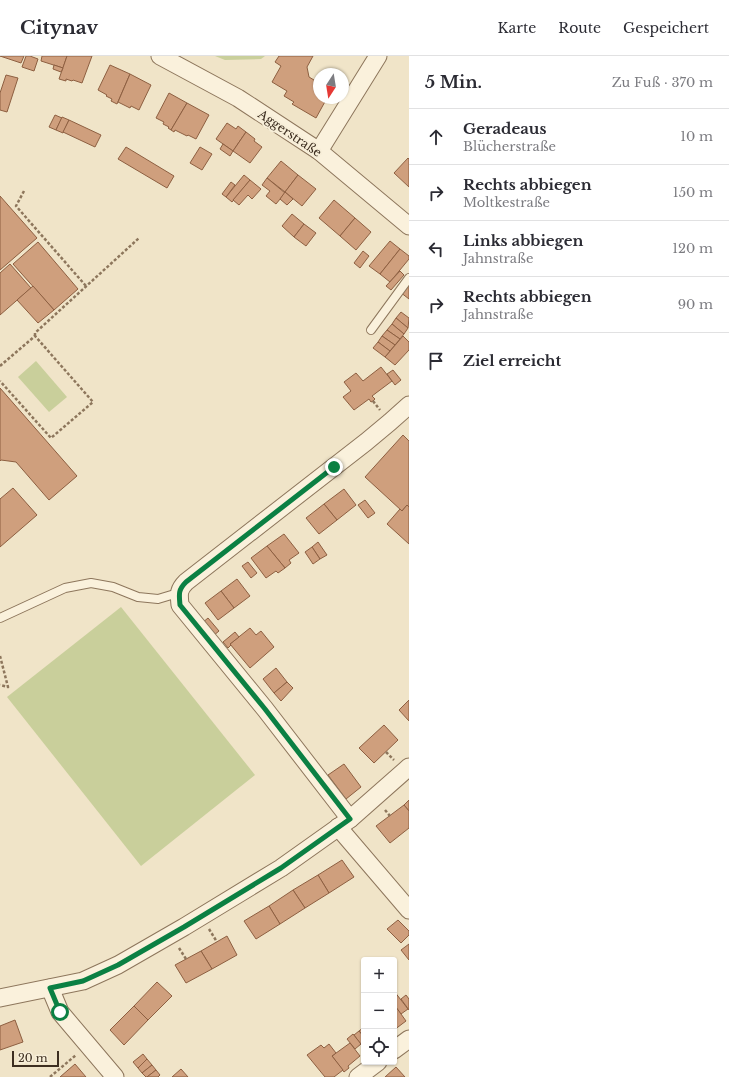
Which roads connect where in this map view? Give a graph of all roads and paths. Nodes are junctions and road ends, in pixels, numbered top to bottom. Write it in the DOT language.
graph roads {
  1 [pos="160,56"];
  2 [pos="378,56"];
  3 [pos="319,151"];
  4 [pos="24,191"];
  5 [pos="409,226"];
  6 [pos="139,238"];
  7 [pos="409,278"];
  8 [pos="86,286"];
  9 [pos="371,330"];
  10 [pos="35,336"];
  11 [pos="0,366"];
  12 [pos="0,381"];
  13 [pos="409,404"];
  14 [pos="178,592"];
  15 [pos="0,618"];
  16 [pos="0,656"];
  17 [pos="0,685"];
  18 [pos="409,767"];
  19 [pos="344,823"];
  20 [pos="409,910"];
  21 [pos="50,988"];
  22 [pos="0,998"];
  23 [pos="409,1039"];
  24 [pos="89,1045"];
  25 [pos="397,1048"];
  26 [pos="374,1065"];
  27 [pos="50,1077"];
  28 [pos="115,1077"];
  29 [pos="358,1077"];
  1 -- 3 [label="street, Aggerstraße"];
  2 -- 3 [label="street"];
  3 -- 5 [label="street, Aggerstraße"];
  4 -- 8 [label="path"];
  6 -- 8 [label="path"];
  7 -- 9 [label="lane"];
  8 -- 10 [label="path"];
  10 -- 11 [label="path"];
  10 -- 12 [label="path"];
  13 -- 14 [label="street"];
  14 -- 15 [label="lane"];
  14 -- 19 [label="street"];
  16 -- 17 [label="path"];
  18 -- 19 [label="street"];
  19 -- 20 [label="street"];
  19 -- 21 [label="street"];
  21 -- 22 [label="street"];
  21 -- 24 [label="street"];
  23 -- 25 [label="street"];
  24 -- 27 [label="path"];
  24 -- 28 [label="street"];
  26 -- 29 [label="street"];
}
